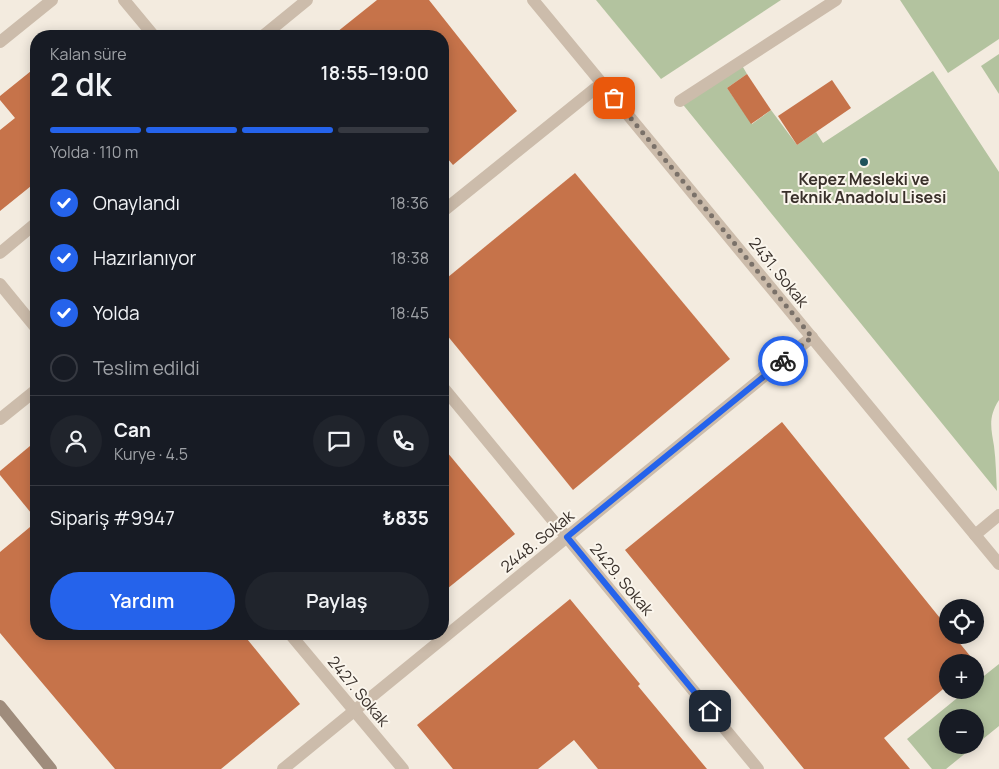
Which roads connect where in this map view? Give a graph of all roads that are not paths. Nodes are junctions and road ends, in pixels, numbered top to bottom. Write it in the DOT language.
graph roads {
  1 [pos="52,0"];
  2 [pos="124,0"];
  3 [pos="307,0"];
  4 [pos="534,0"];
  5 [pos="836,0"];
  6 [pos="149,30"];
  7 [pos="270,30"];
  8 [pos="0,42"];
  9 [pos="602,83"];
  10 [pos="680,101"];
  11 [pos="449,206"];
  12 [pos="30,228"];
  13 [pos="0,253"];
  14 [pos="0,284"];
  15 [pos="30,321"];
  16 [pos="812,337"];
  17 [pos="449,394"];
  18 [pos="30,395"];
  19 [pos="0,419"];
  20 [pos="999,516"];
  21 [pos="975,535"];
  22 [pos="567,537"];
  23 [pos="999,564"];
  24 [pos="449,633"];
  25 [pos="295,640"];
  26 [pos="440,640"];
  27 [pos="0,706"];
  28 [pos="354,710"];
  29 [pos="51,769"];
  30 [pos="283,769"];
  31 [pos="403,769"];
  32 [pos="758,769"];
  1 -- 8 [label="street"];
  2 -- 6 [label="street"];
  3 -- 7 [label="street"];
  4 -- 9 [label="street, 2431. Sokak"];
  5 -- 10 [label="street"];
  9 -- 11 [label="street"];
  9 -- 16 [label="street, 2431. Sokak"];
  12 -- 13 [label="street"];
  14 -- 15 [label="street"];
  16 -- 21 [label="street, 2431. Sokak"];
  16 -- 22 [label="street, 2448. Sokak"];
  17 -- 22 [label="street, 2429. Sokak"];
  18 -- 19 [label="street"];
  20 -- 21 [label="street"];
  21 -- 23 [label="street, 2431. Sokak"];
  22 -- 24 [label="street, 2448. Sokak"];
  22 -- 32 [label="street, 2429. Sokak"];
  25 -- 28 [label="street, 2427. Sokak"];
  26 -- 28 [label="street, 2448. Sokak"];
  27 -- 29 [label="main road"];
  28 -- 30 [label="street, 2448. Sokak"];
  28 -- 31 [label="street, 2427. Sokak"];
}
